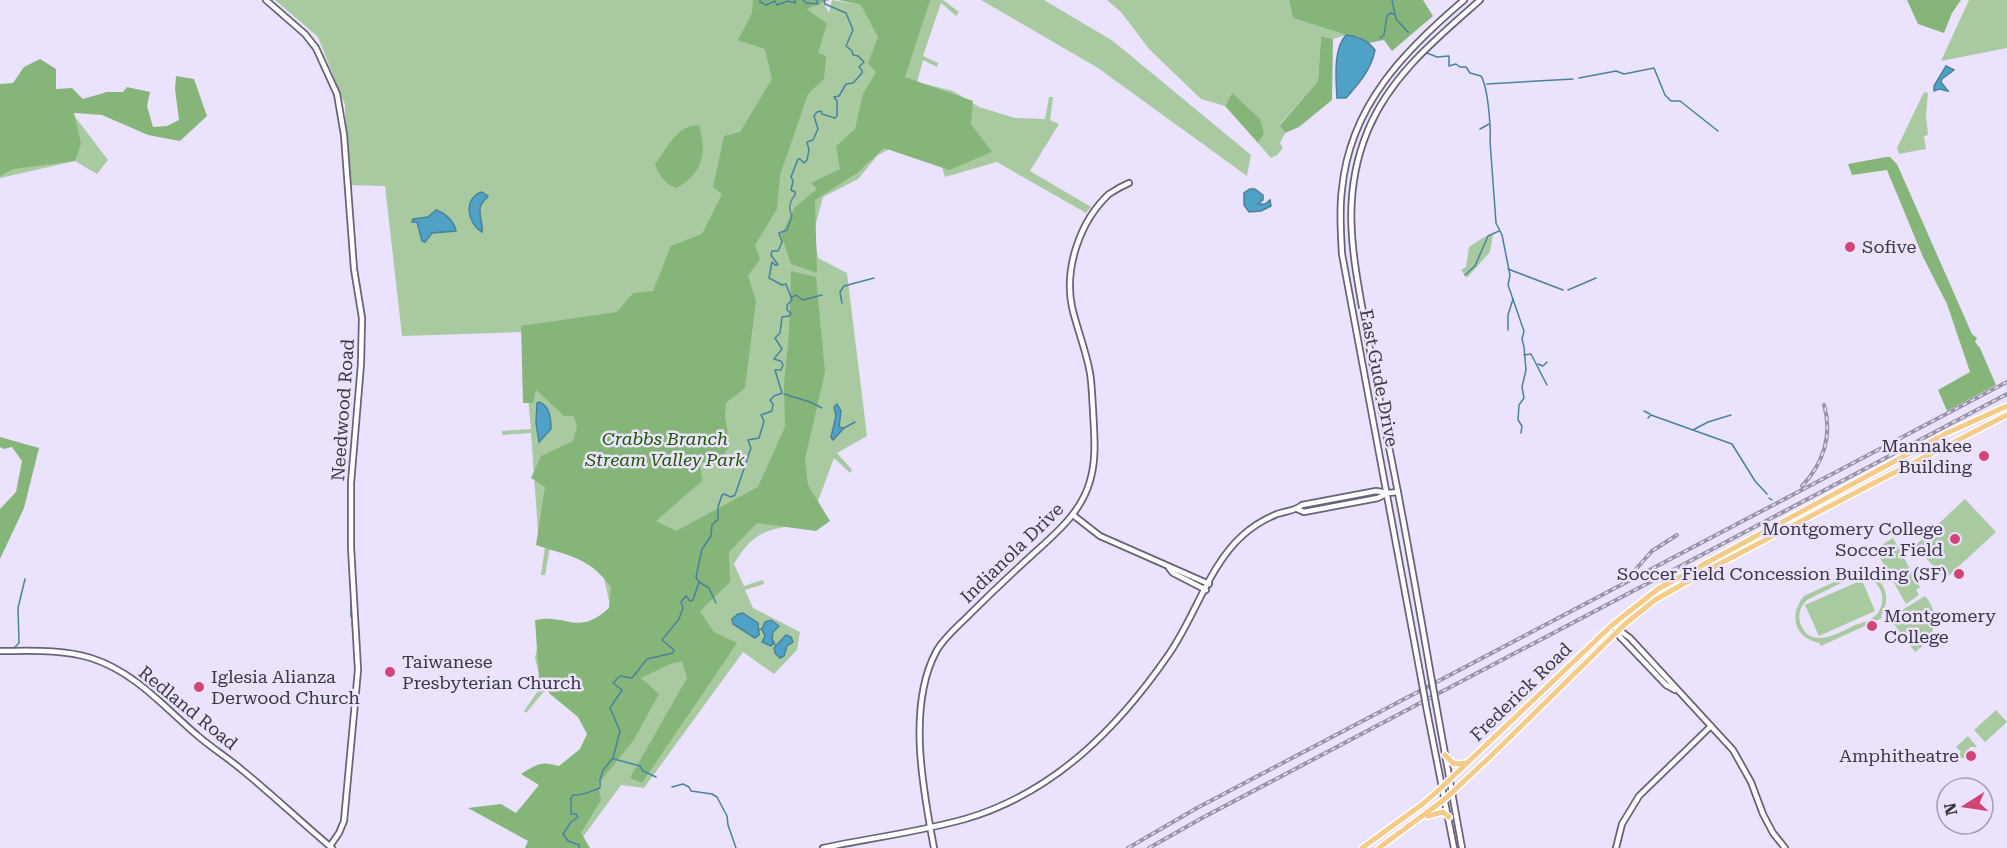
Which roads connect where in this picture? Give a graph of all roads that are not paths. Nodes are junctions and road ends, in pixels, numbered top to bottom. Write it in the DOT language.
graph roads {
  1 [pos="266,0"];
  2 [pos="1464,0"];
  3 [pos="1480,0"];
  4 [pos="1360,123"];
  5 [pos="1369,127"];
  6 [pos="1129,183"];
  7 [pos="2006,410"];
  8 [pos="1868,477"];
  9 [pos="1872,484"];
  10 [pos="1398,492"];
  11 [pos="1388,493"];
  12 [pos="1073,515"];
  13 [pos="1207,587"];
  14 [pos="1612,625"];
  15 [pos="1618,631"];
  16 [pos="0,651"];
  17 [pos="1711,726"];
  18 [pos="1445,755"];
  19 [pos="1468,763"];
  20 [pos="1449,780"];
  21 [pos="1442,787"];
  22 [pos="1452,792"];
  23 [pos="1445,799"];
  24 [pos="1449,817"];
  25 [pos="1418,820"];
  26 [pos="930,826"];
  27 [pos="331,847"];
  28 [pos="823,848"];
  29 [pos="934,848"];
  30 [pos="1362,848"];
  31 [pos="1380,848"];
  32 [pos="1454,848"];
  33 [pos="1462,848"];
  34 [pos="1616,848"];
  35 [pos="1785,848"];
  1 -- 27 [label="street, Needwood Road"];
  2 -- 4 [label="street, East Gude Drive"];
  3 -- 5 [label="street, East Gude Drive"];
  4 -- 5 [label="street"];
  4 -- 11 [label="street, East Gude Drive"];
  5 -- 10 [label="street, East Gude Drive"];
  6 -- 12 [label="street, Indianola Drive"];
  7 -- 8 [label="main road, Frederick Road"];
  7 -- 9 [label="main road, Frederick Road"];
  8 -- 9 [label="main road"];
  8 -- 14 [label="main road, Frederick Road"];
  9 -- 15 [label="main road, Frederick Road"];
  10 -- 11 [label="street"];
  10 -- 18 [label="street, East Gude Drive, bridge"];
  11 -- 13 [label="street"];
  11 -- 21 [label="street, East Gude Drive, bridge"];
  12 -- 13 [label="street"];
  12 -- 26 [label="street, Indianola Drive"];
  13 -- 26 [label="street"];
  14 -- 15 [label="street"];
  14 -- 19 [label="main road, Frederick Road"];
  15 -- 17 [label="street"];
  15 -- 22 [label="main road, Frederick Road"];
  16 -- 27 [label="street, Redland Road"];
  17 -- 34 [label="street"];
  17 -- 35 [label="street"];
  18 -- 19 [label="main road"];
  18 -- 20 [label="street, East Gude Drive"];
  19 -- 20 [label="main road, Frederick Road"];
  20 -- 21 [label="main road, Frederick Road"];
  20 -- 22 [label="street, East Gude Drive"];
  21 -- 23 [label="street, East Gude Drive"];
  21 -- 30 [label="main road, Frederick Road"];
  22 -- 23 [label="main road, Frederick Road"];
  22 -- 33 [label="street, East Gude Drive"];
  23 -- 24 [label="street, East Gude Drive"];
  23 -- 25 [label="main road, Frederick Road"];
  24 -- 25 [label="main road"];
  24 -- 32 [label="street, East Gude Drive"];
  25 -- 31 [label="main road, Frederick Road"];
  26 -- 28 [label="street"];
  26 -- 29 [label="street, Indianola Drive"];
}
